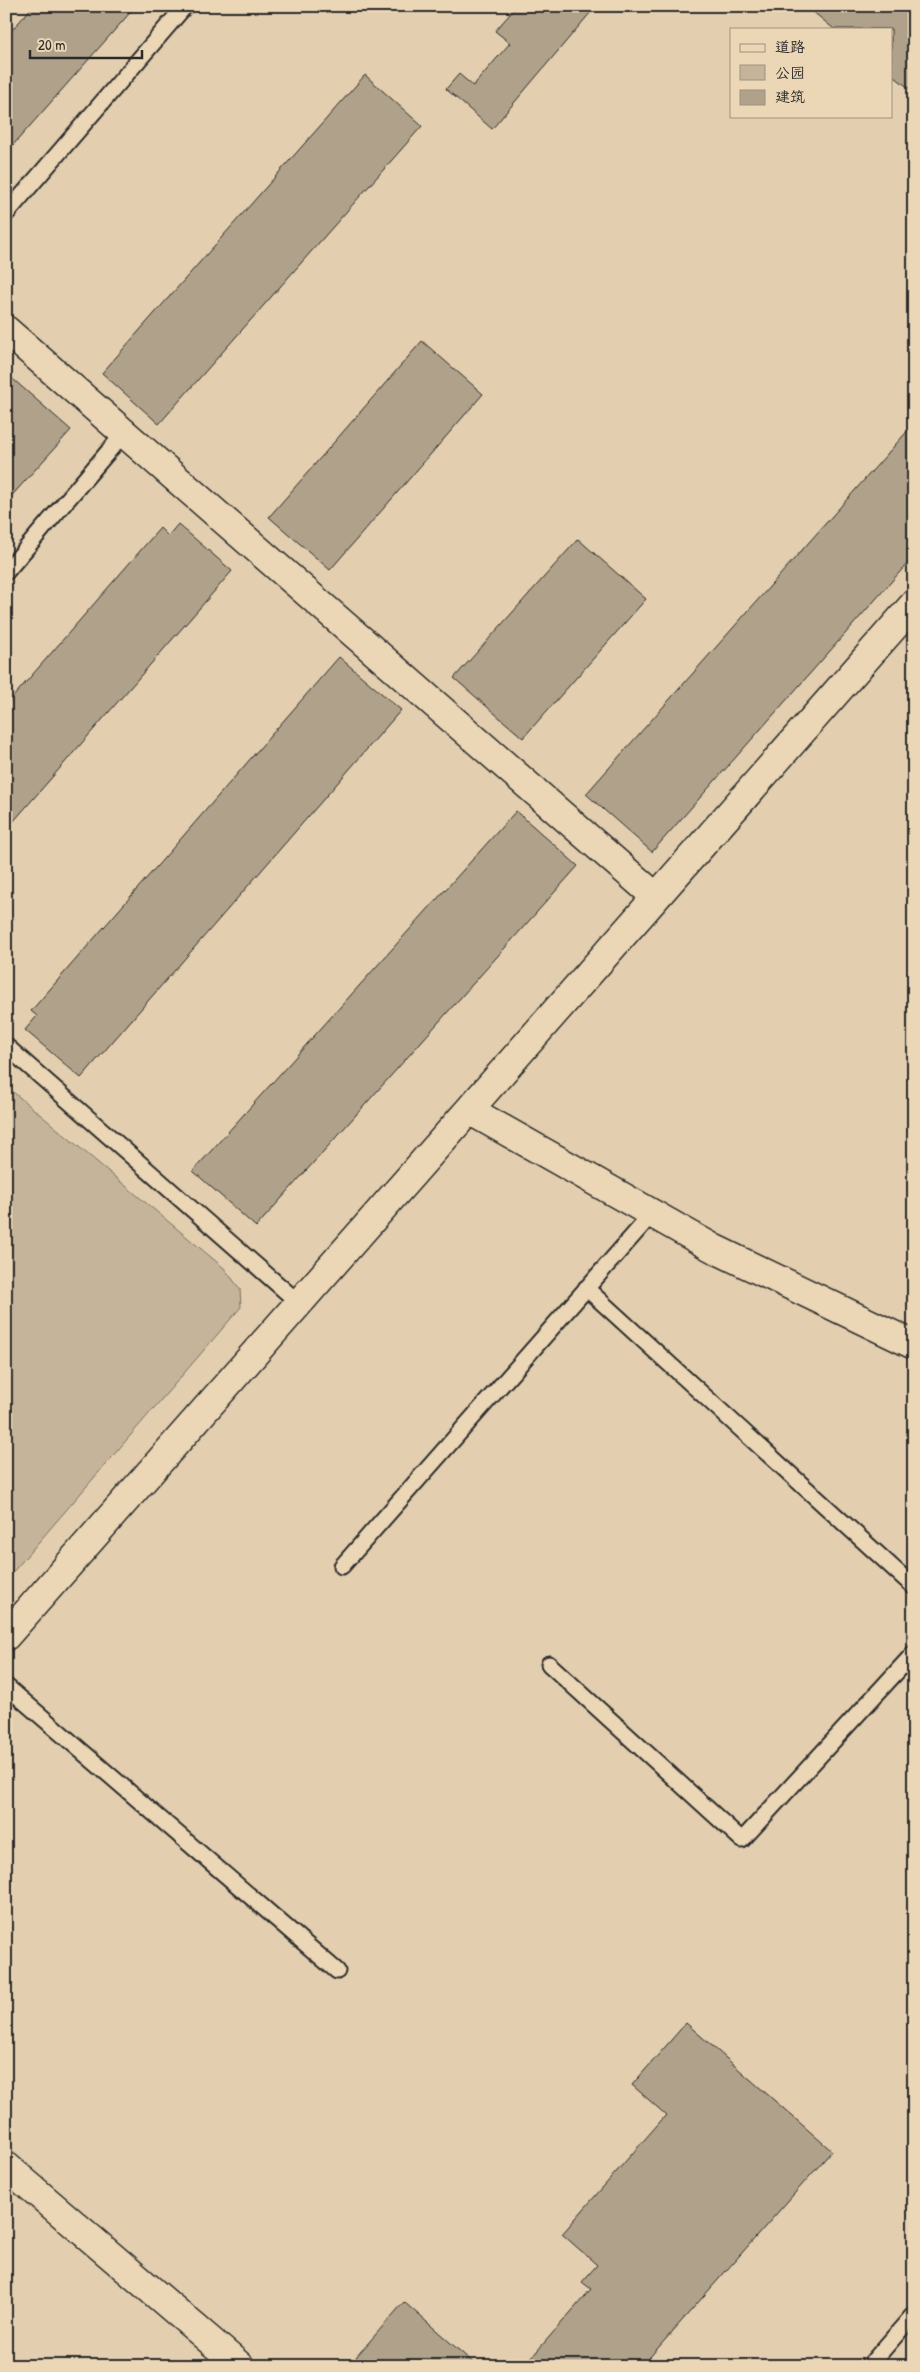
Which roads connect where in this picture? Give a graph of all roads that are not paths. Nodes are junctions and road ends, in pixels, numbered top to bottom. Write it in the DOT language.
graph roads {
  1 [pos="185,6"];
  2 [pos="6,214"];
  3 [pos="6,330"];
  4 [pos="124,433"];
  5 [pos="6,572"];
  6 [pos="914,604"];
  7 [pos="656,897"];
  8 [pos="6,1046"];
  9 [pos="469,1110"];
  10 [pos="652,1214"];
  11 [pos="586,1288"];
  12 [pos="299,1303"];
  13 [pos="914,1345"];
  14 [pos="342,1566"];
  15 [pos="914,1587"];
  16 [pos="6,1636"];
  17 [pos="914,1652"];
  18 [pos="549,1664"];
  19 [pos="6,1686"];
  20 [pos="337,1971"];
  21 [pos="6,2166"];
  22 [pos="914,2314"];
  23 [pos="240,2366"];
  24 [pos="869,2366"];
  1 -- 2 [label="lane"];
  3 -- 4 [label="street"];
  4 -- 5 [label="lane"];
  4 -- 7 [label="street"];
  6 -- 7 [label="street"];
  7 -- 9 [label="street"];
  8 -- 12 [label="lane"];
  9 -- 10 [label="street"];
  9 -- 12 [label="street"];
  10 -- 11 [label="lane"];
  10 -- 13 [label="street"];
  11 -- 14 [label="lane"];
  11 -- 15 [label="lane"];
  12 -- 16 [label="street"];
  17 -- 18 [label="lane"];
  19 -- 20 [label="lane"];
  21 -- 23 [label="street"];
  22 -- 24 [label="lane"];
}
